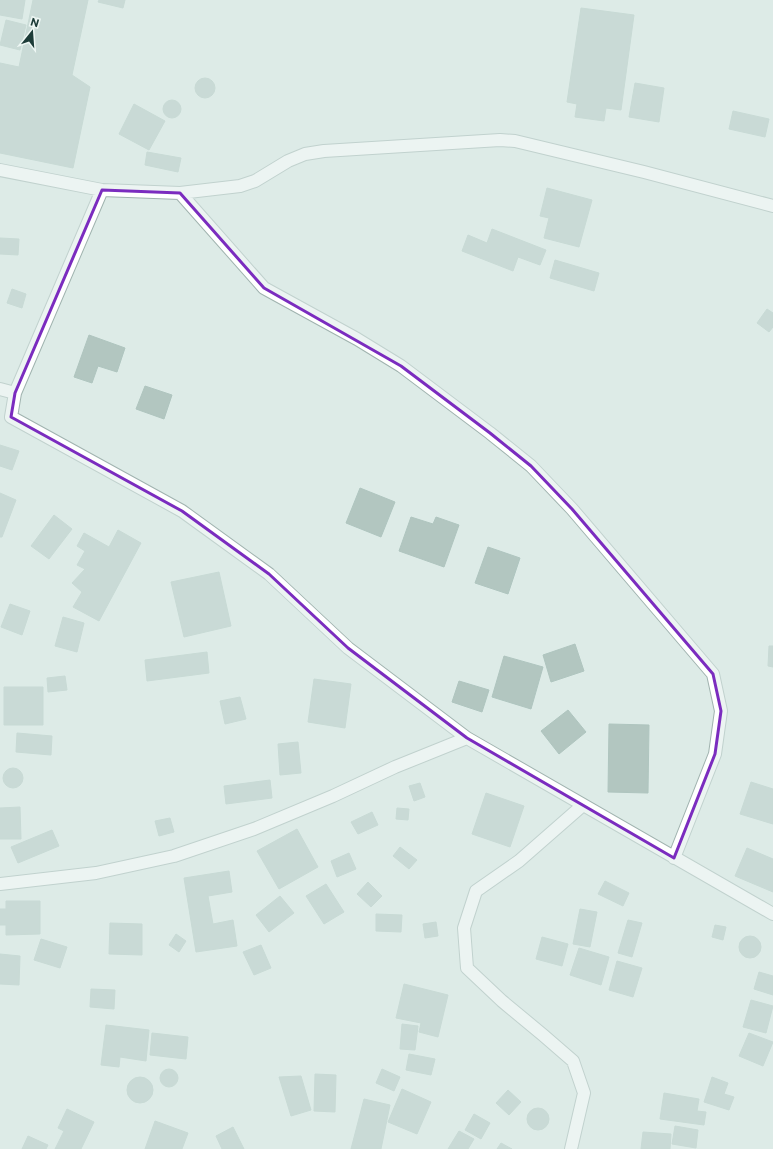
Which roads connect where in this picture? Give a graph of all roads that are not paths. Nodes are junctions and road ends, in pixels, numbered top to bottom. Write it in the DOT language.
graph roads {
  1 [pos="0,170"];
  2 [pos="102,190"];
  3 [pos="180,193"];
  4 [pos="773,206"];
  5 [pos="0,389"];
  6 [pos="15,393"];
  7 [pos="467,738"];
  8 [pos="584,805"];
  9 [pos="674,858"];
  10 [pos="0,884"];
  11 [pos="773,914"];
  12 [pos="571,1149"];
  1 -- 2 [label="street"];
  2 -- 3 [label="street"];
  2 -- 6 [label="street"];
  3 -- 4 [label="street"];
  3 -- 9 [label="street"];
  5 -- 6 [label="street"];
  6 -- 7 [label="street"];
  7 -- 8 [label="street"];
  7 -- 10 [label="street"];
  8 -- 9 [label="street"];
  8 -- 12 [label="street"];
  9 -- 11 [label="street"];
}
